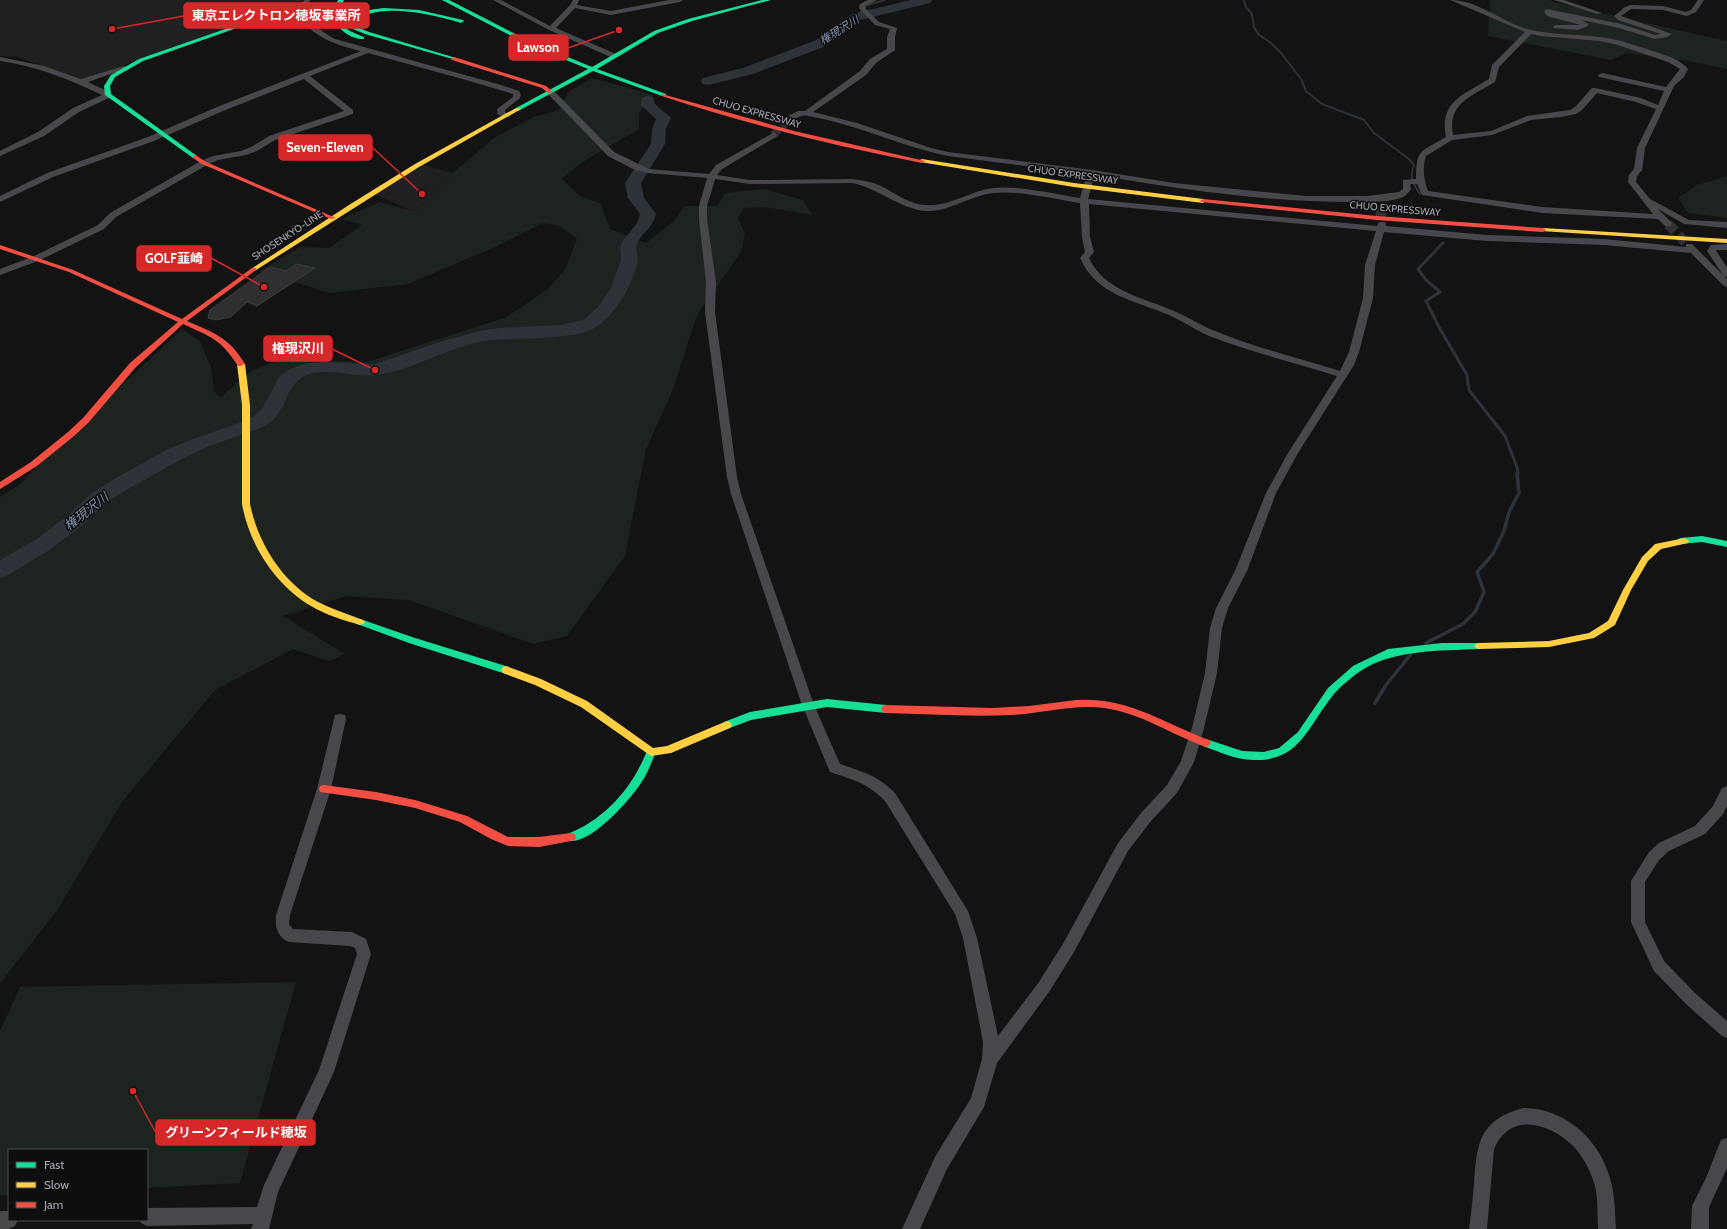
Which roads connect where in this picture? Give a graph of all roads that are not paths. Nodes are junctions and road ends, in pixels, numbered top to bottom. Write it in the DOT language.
graph roads {
  1 [pos="341,0"];
  2 [pos="349,0"];
  3 [pos="445,0"];
  4 [pos="460,0"];
  5 [pos="496,0"];
  6 [pos="680,0"];
  7 [pos="768,0"];
  8 [pos="874,0"];
  9 [pos="1452,0"];
  10 [pos="1557,0"];
  11 [pos="1702,0"];
  12 [pos="306,1"];
  13 [pos="574,3"];
  14 [pos="1620,18"];
  15 [pos="467,24"];
  16 [pos="326,25"];
  17 [pos="1519,28"];
  18 [pos="551,29"];
  19 [pos="1530,31"];
  20 [pos="501,39"];
  21 [pos="553,43"];
  22 [pos="369,50"];
  23 [pos="570,52"];
  24 [pos="611,58"];
  25 [pos="0,59"];
  26 [pos="474,64"];
  27 [pos="124,68"];
  28 [pos="1595,68"];
  29 [pos="464,70"];
  30 [pos="1602,75"];
  31 [pos="305,76"];
  32 [pos="612,77"];
  33 [pos="81,82"];
  34 [pos="1595,90"];
  35 [pos="1668,90"];
  36 [pos="550,92"];
  37 [pos="108,95"];
  38 [pos="1660,108"];
  39 [pos="807,113"];
  40 [pos="506,115"];
  41 [pos="793,117"];
  42 [pos="161,134"];
  43 [pos="773,135"];
  44 [pos="1450,138"];
  45 [pos="0,154"];
  46 [pos="204,163"];
  47 [pos="1091,173"];
  48 [pos="710,177"];
  49 [pos="1420,181"];
  50 [pos="0,199"];
  51 [pos="1646,199"];
  52 [pos="1084,200"];
  53 [pos="1660,217"];
  54 [pos="333,218"];
  55 [pos="1668,224"];
  56 [pos="1727,225"];
  57 [pos="1382,226"];
  58 [pos="1727,233"];
  59 [pos="1727,241"];
  60 [pos="0,247"];
  61 [pos="1727,247"];
  62 [pos="35,259"];
  63 [pos="0,272"];
  64 [pos="1727,274"];
  65 [pos="1727,284"];
  66 [pos="183,321"];
  67 [pos="1344,375"];
  68 [pos="0,486"];
  69 [pos="1727,544"];
  70 [pos="808,705"];
  71 [pos="340,719"];
  72 [pos="1194,738"];
  73 [pos="651,752"];
  74 [pos="324,789"];
  75 [pos="1727,792"];
  76 [pos="1727,1031"];
  77 [pos="990,1059"];
  78 [pos="1727,1146"];
  79 [pos="148,1217"];
  80 [pos="261,1222"];
  81 [pos="911,1229"];
  82 [pos="1478,1229"];
  83 [pos="1607,1229"];
  84 [pos="1700,1229"];
  1 -- 29 [label="main road"];
  2 -- 26 [label="main road"];
  3 -- 32 [label="main road, CHUO EXPRESSWAY"];
  4 -- 23 [label="main road, CHUO EXPRESSWAY"];
  5 -- 18 [label="street"];
  6 -- 13 [label="street"];
  7 -- 24 [label="main road, SHOSENKYO-LINE"];
  8 -- 39 [label="street"];
  9 -- 17 [label="street"];
  10 -- 14 [label="street"];
  11 -- 14 [label="street"];
  12 -- 22 [label="street"];
  12 -- 27 [label="main road"];
  13 -- 18 [label="street"];
  14 -- 17 [label="street"];
  15 -- 26 [label="main road"];
  16 -- 29 [label="main road"];
  17 -- 19 [label="street"];
  18 -- 24 [label="street"];
  19 -- 35 [label="street"];
  19 -- 44 [label="street"];
  20 -- 32 [label="main road"];
  21 -- 23 [label="main road"];
  22 -- 31 [label="street"];
  22 -- 40 [label="street"];
  23 -- 58 [label="main road, CHUO EXPRESSWAY"];
  24 -- 36 [label="main road, SHOSENKYO-LINE"];
  25 -- 33 [label="street"];
  26 -- 36 [label="main road"];
  27 -- 33 [label="street"];
  27 -- 37 [label="main road"];
  28 -- 30 [label="street"];
  29 -- 36 [label="main road"];
  30 -- 34 [label="street"];
  30 -- 35 [label="street"];
  31 -- 42 [label="street"];
  31 -- 46 [label="street"];
  32 -- 59 [label="main road, CHUO EXPRESSWAY"];
  33 -- 37 [label="street"];
  34 -- 38 [label="street"];
  34 -- 44 [label="street"];
  35 -- 38 [label="street"];
  36 -- 40 [label="main road, SHOSENKYO-LINE"];
  36 -- 48 [label="street"];
  37 -- 42 [label="main road"];
  37 -- 45 [label="street"];
  38 -- 51 [label="street"];
  39 -- 41 [label="street"];
  39 -- 47 [label="street"];
  40 -- 54 [label="main road, SHOSENKYO-LINE"];
  42 -- 46 [label="main road"];
  42 -- 50 [label="street"];
  43 -- 48 [label="street"];
  44 -- 49 [label="street"];
  46 -- 54 [label="main road"];
  46 -- 62 [label="street"];
  47 -- 49 [label="street"];
  47 -- 52 [label="street"];
  48 -- 52 [label="street"];
  48 -- 70 [label="street"];
  49 -- 53 [label="street"];
  51 -- 53 [label="street"];
  51 -- 56 [label="street"];
  52 -- 57 [label="street"];
  52 -- 67 [label="street"];
  53 -- 55 [label="street"];
  54 -- 66 [label="main road, SHOSENKYO-LINE"];
  57 -- 65 [label="street"];
  57 -- 67 [label="street"];
  60 -- 62 [label="main road"];
  61 -- 64 [label="street"];
  62 -- 63 [label="street"];
  62 -- 66 [label="main road"];
  66 -- 68 [label="main road, SHOSENKYO-LINE"];
  66 -- 73 [label="main road"];
  67 -- 72 [label="street"];
  69 -- 72 [label="main road"];
  70 -- 72 [label="main road"];
  70 -- 73 [label="main road"];
  70 -- 77 [label="street"];
  71 -- 74 [label="street"];
  72 -- 77 [label="street"];
  73 -- 74 [label="main road"];
  74 -- 80 [label="street"];
  75 -- 76 [label="street"];
  77 -- 81 [label="street"];
  78 -- 84 [label="street"];
  79 -- 80 [label="street"];
  82 -- 83 [label="street"];
}
